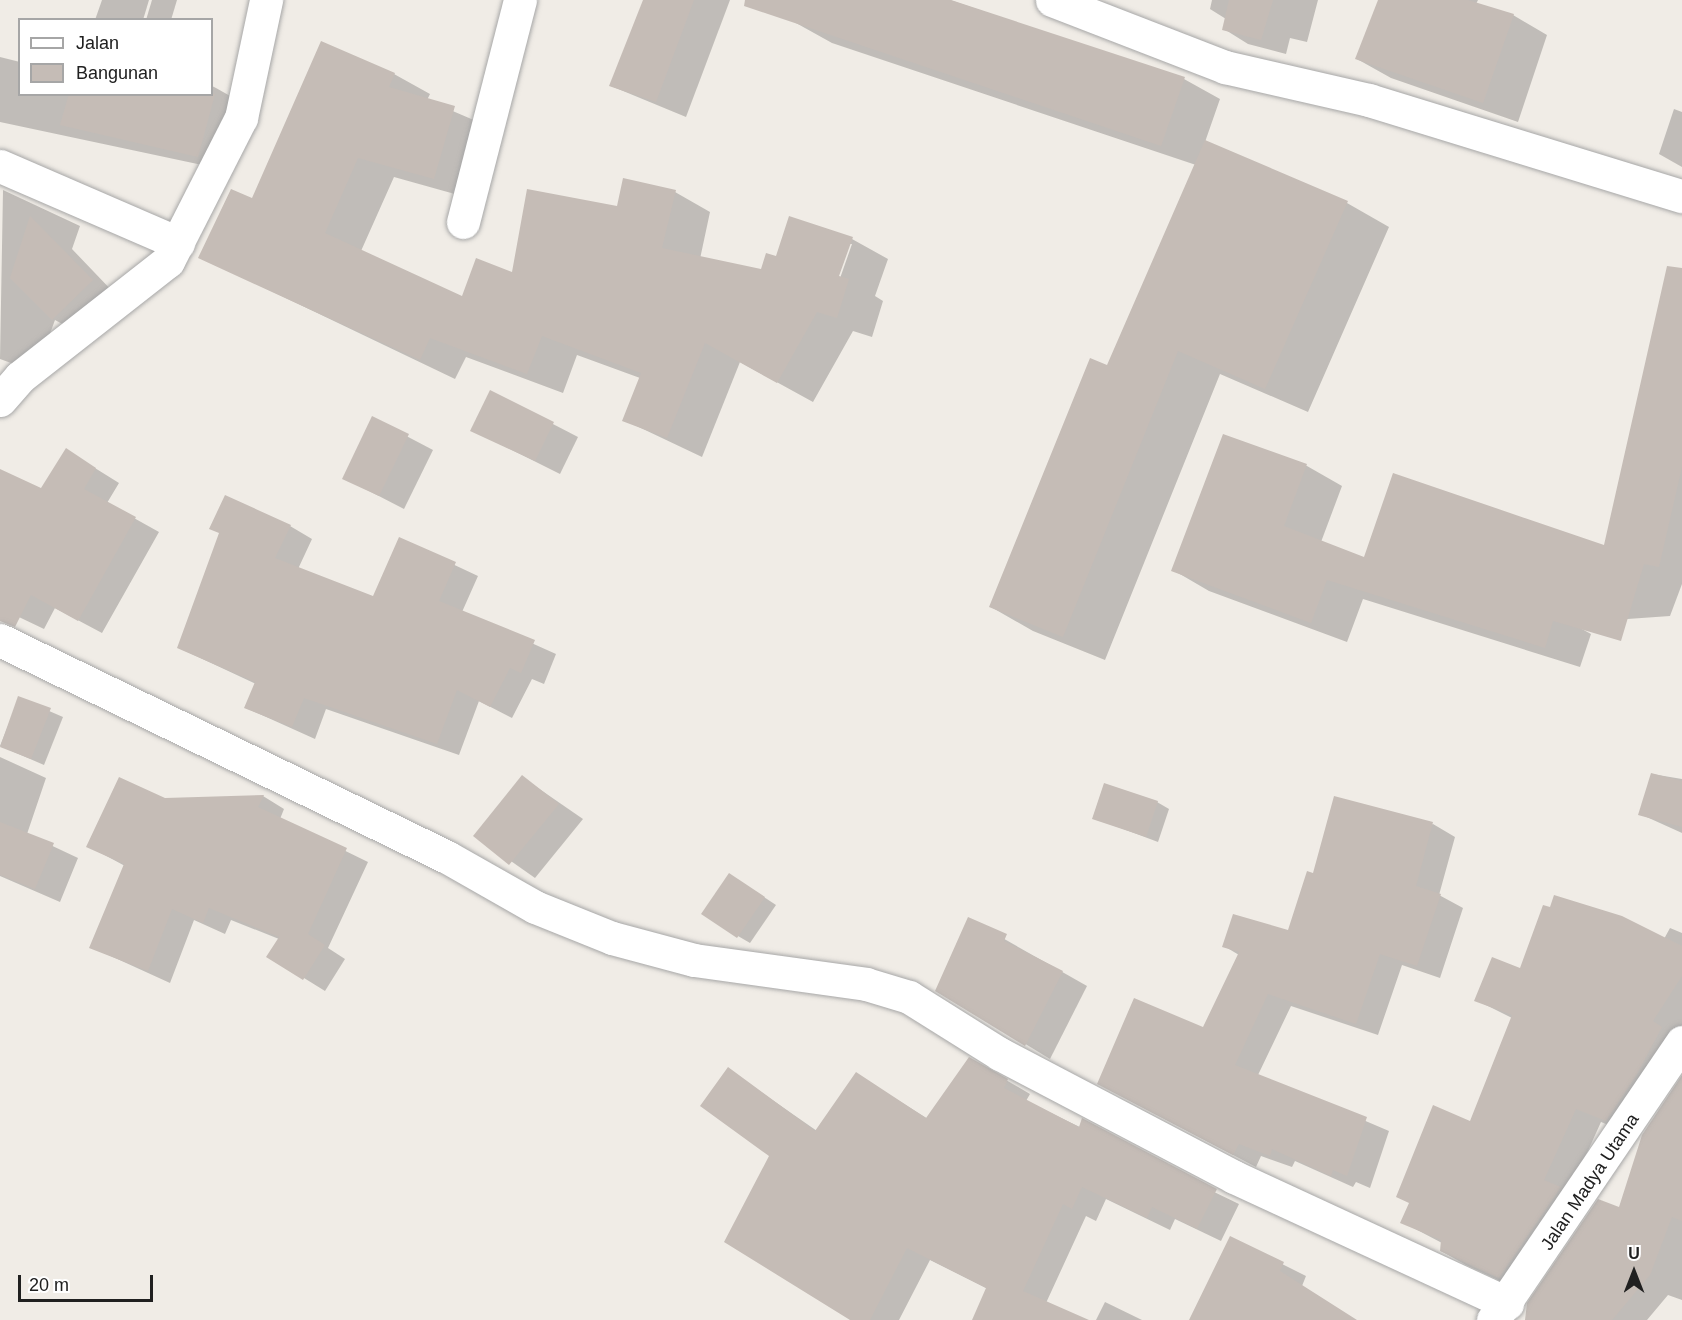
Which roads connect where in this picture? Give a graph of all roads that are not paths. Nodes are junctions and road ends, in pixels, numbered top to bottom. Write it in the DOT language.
graph roads {
  1 [pos="266,0"];
  2 [pos="520,0"];
  3 [pos="1052,0"];
  4 [pos="0,166"];
  5 [pos="1682,196"];
  6 [pos="463,222"];
  7 [pos="178,243"];
  8 [pos="0,400"];
  9 [pos="0,640"];
  10 [pos="1682,1042"];
  11 [pos="1500,1312"];
  1 -- 7 [label="street"];
  2 -- 6 [label="street"];
  3 -- 5 [label="street"];
  4 -- 7 [label="street"];
  7 -- 8 [label="street"];
  9 -- 11 [label="street"];
  10 -- 11 [label="street, Jalan Madya Utama"];
}
